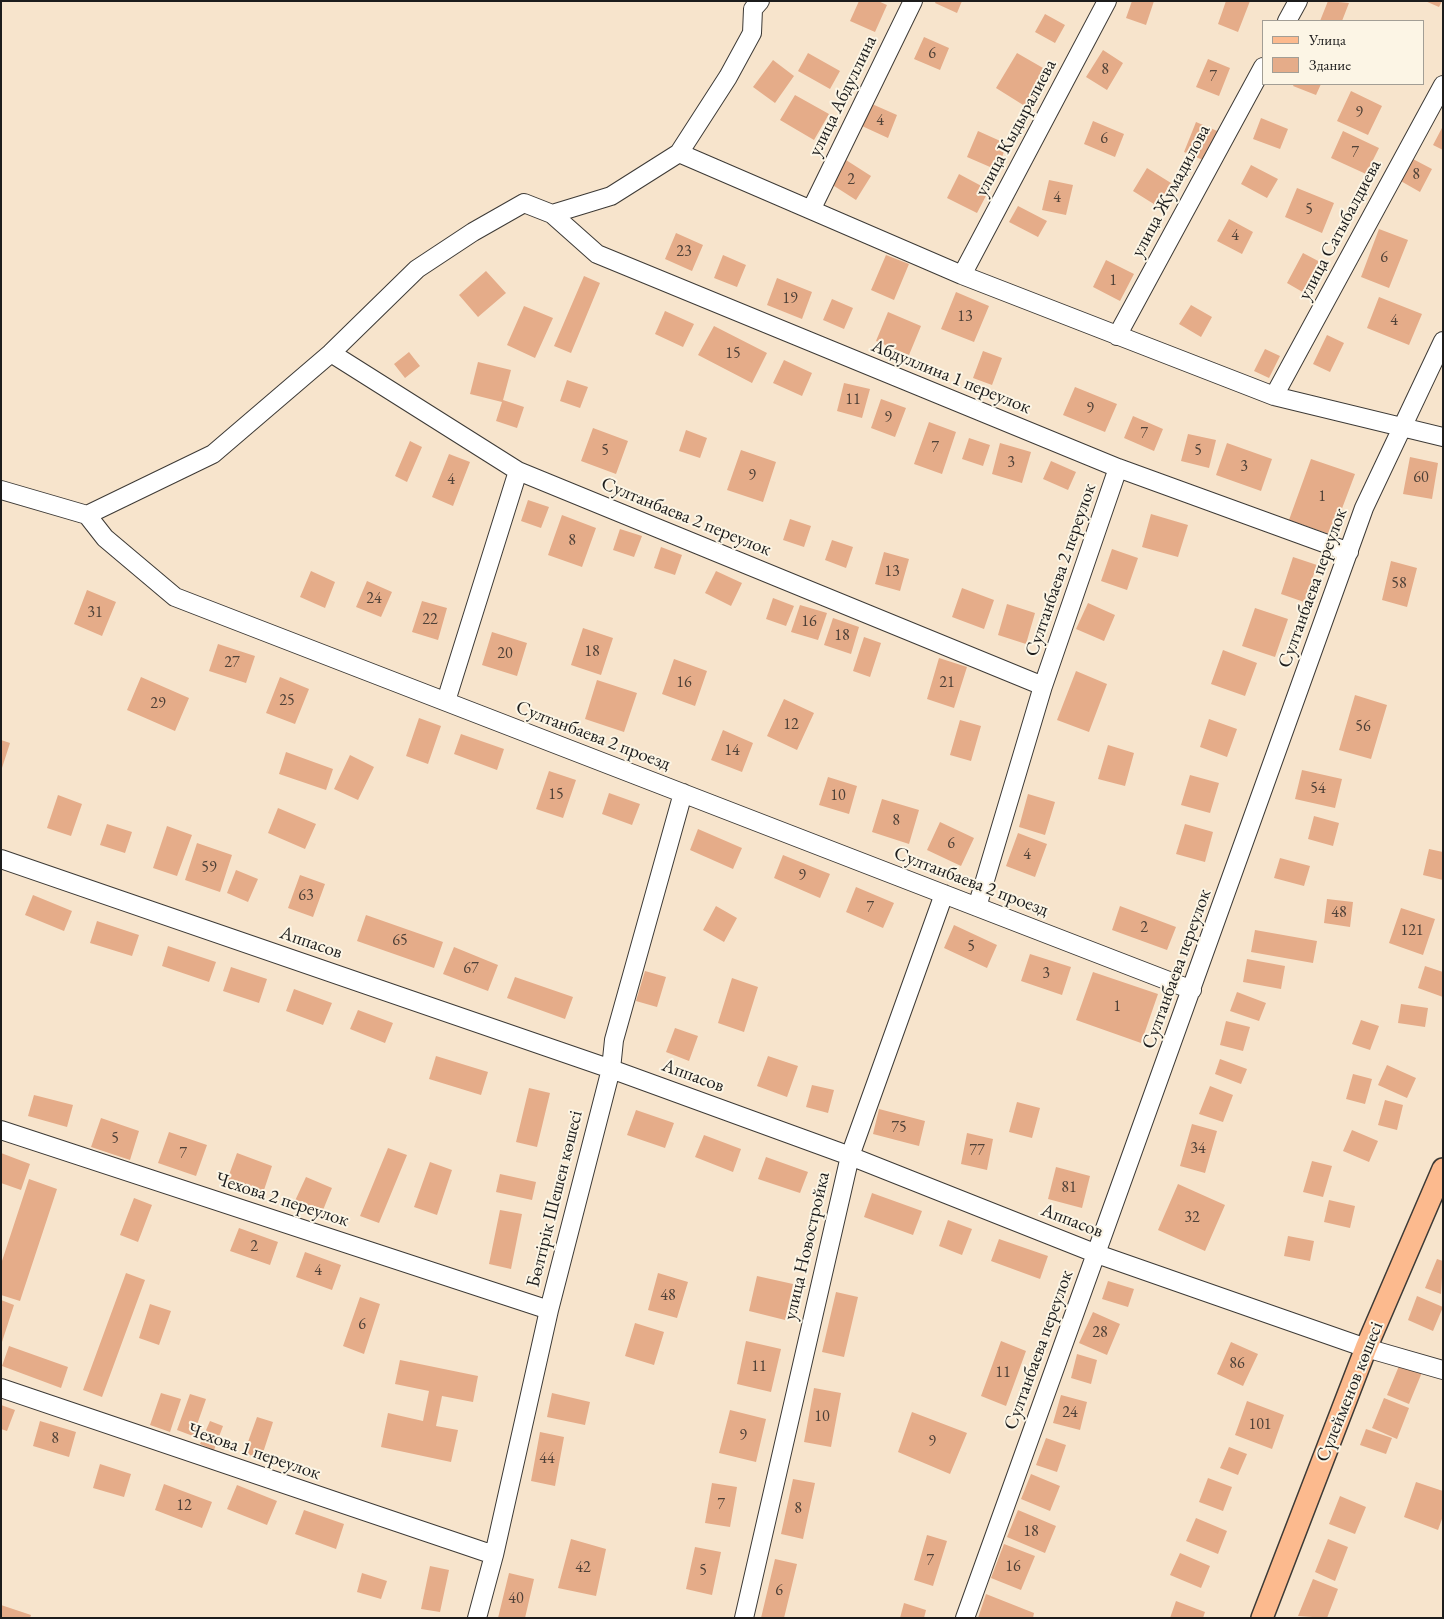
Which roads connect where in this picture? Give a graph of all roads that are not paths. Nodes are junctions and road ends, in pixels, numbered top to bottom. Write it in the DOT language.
graph roads {
  1 [pos="760,1"];
  2 [pos="913,1"];
  3 [pos="1107,1"];
  4 [pos="1298,1"];
  5 [pos="1288,20"];
  6 [pos="1262,69"];
  7 [pos="1443,85"];
  8 [pos="679,153"];
  9 [pos="812,208"];
  10 [pos="552,214"];
  11 [pos="962,275"];
  12 [pos="1117,336"];
  13 [pos="1443,341"];
  14 [pos="331,352"];
  15 [pos="1274,396"];
  16 [pos="1400,428"];
  17 [pos="1443,437"];
  18 [pos="1118,468"];
  19 [pos="518,471"];
  20 [pos="1,490"];
  21 [pos="87,516"];
  22 [pos="1349,552"];
  23 [pos="1044,686"];
  24 [pos="446,701"];
  25 [pos="683,793"];
  26 [pos="1,858"];
  27 [pos="944,894"];
  28 [pos="977,907"];
  29 [pos="1192,990"];
  30 [pos="610,1069"];
  31 [pos="1,1130"];
  32 [pos="850,1156"];
  33 [pos="1443,1169"];
  34 [pos="1097,1254"];
  35 [pos="549,1310"];
  36 [pos="1366,1348"];
  37 [pos="1443,1370"];
  38 [pos="1,1388"];
  39 [pos="494,1555"];
  40 [pos="477,1618"];
  41 [pos="744,1618"];
  42 [pos="965,1618"];
  43 [pos="1262,1618"];
  1 -- 8 [label="street"];
  2 -- 9 [label="street, улица Абдуллина"];
  3 -- 11 [label="street, улица Кыдыралиева"];
  4 -- 5 [label="street"];
  6 -- 12 [label="street, улица Жумадилова"];
  7 -- 15 [label="street, улица Сатыбалдиева"];
  8 -- 9 [label="street"];
  8 -- 10 [label="street"];
  9 -- 11 [label="street"];
  10 -- 14 [label="street"];
  10 -- 18 [label="street, Абдуллина 1 переулок"];
  11 -- 12 [label="street"];
  12 -- 15 [label="street"];
  13 -- 16 [label="street, Султанбаева переулок"];
  14 -- 19 [label="street, Султанбаева 2 переулок"];
  14 -- 21 [label="street"];
  15 -- 16 [label="street"];
  16 -- 17 [label="street"];
  16 -- 22 [label="street, Султанбаева переулок"];
  18 -- 22 [label="street, Абдуллина 1 переулок"];
  18 -- 23 [label="street, Султанбаева 2 переулок"];
  19 -- 23 [label="street, Султанбаева 2 переулок"];
  19 -- 24 [label="street"];
  20 -- 21 [label="street"];
  21 -- 24 [label="street, Султанбаева 2 проезд"];
  22 -- 29 [label="street, Султанбаева переулок"];
  23 -- 28 [label="street, Султанбаева 2 переулок"];
  24 -- 25 [label="street, Султанбаева 2 проезд"];
  25 -- 27 [label="street, Султанбаева 2 проезд"];
  25 -- 30 [label="street, Бөлтірік Шешен көшесі"];
  26 -- 30 [label="street, Аппасов"];
  27 -- 28 [label="street, Султанбаева 2 проезд"];
  27 -- 32 [label="street, улица Новостройка"];
  28 -- 29 [label="street, Султанбаева 2 проезд"];
  29 -- 34 [label="street, Султанбаева переулок"];
  30 -- 32 [label="street, Аппасов"];
  30 -- 35 [label="street, Бөлтірік Шешен көшесі"];
  31 -- 35 [label="street, Чехова 2 переулок"];
  32 -- 34 [label="street, Аппасов"];
  32 -- 41 [label="street, улица Новостройка"];
  33 -- 36 [label="main road, Сүлейменов көшесі"];
  34 -- 36 [label="street, Аппасов"];
  34 -- 42 [label="street, Султанбаева переулок"];
  35 -- 39 [label="street, Бөлтірік Шешен көшесі"];
  36 -- 37 [label="street, Аппасов"];
  36 -- 43 [label="main road, Сүлейменов көшесі"];
  38 -- 39 [label="street, Чехова 1 переулок"];
  39 -- 40 [label="street, Бөлтірік Шешен көшесі"];
}
